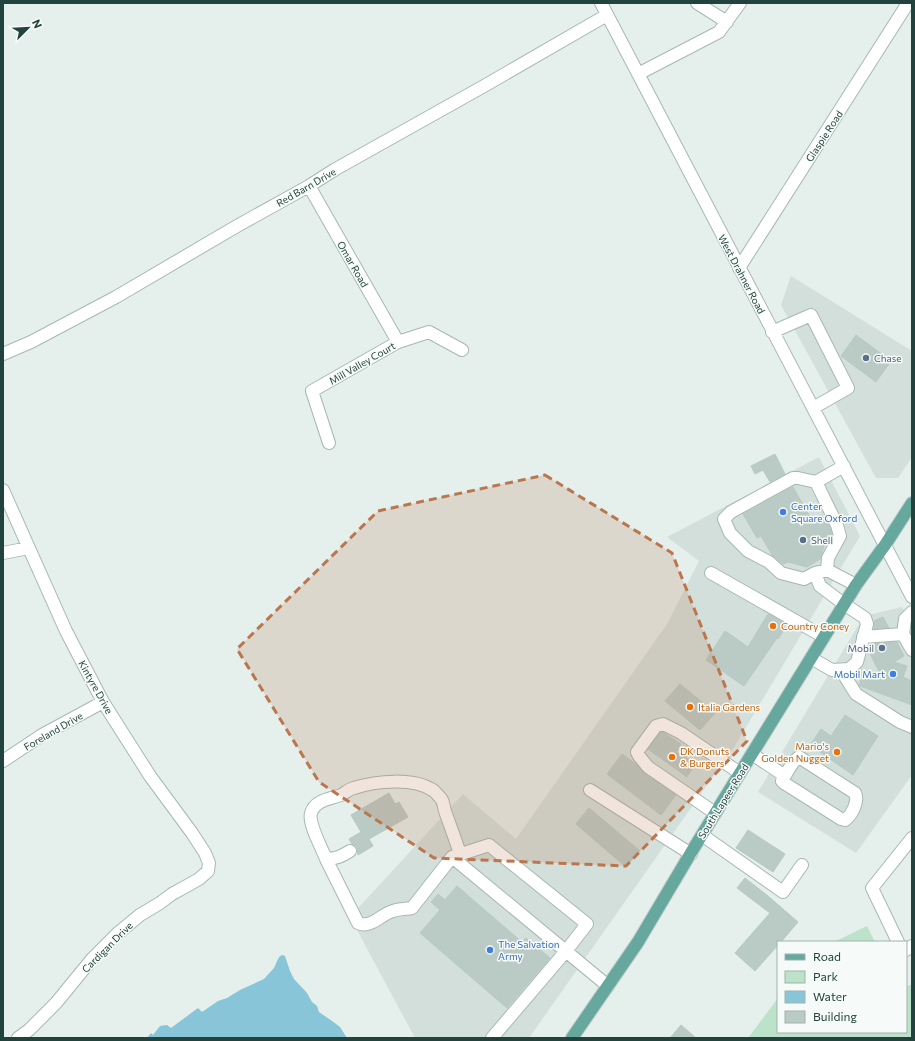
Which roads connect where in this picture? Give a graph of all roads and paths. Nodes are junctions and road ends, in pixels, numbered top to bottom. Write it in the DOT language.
graph roads {
  1 [pos="601,3"];
  2 [pos="696,3"];
  3 [pos="740,3"];
  4 [pos="908,3"];
  5 [pos="607,15"];
  6 [pos="727,22"];
  7 [pos="638,74"];
  8 [pos="309,186"];
  9 [pos="739,268"];
  10 [pos="772,332"];
  11 [pos="398,342"];
  12 [pos="462,350"];
  13 [pos="3,354"];
  14 [pos="813,408"];
  15 [pos="329,443"];
  16 [pos="844,466"];
  17 [pos="816,482"];
  18 [pos="3,490"];
  19 [pos="912,503"];
  20 [pos="885,545"];
  21 [pos="29,548"];
  22 [pos="3,553"];
  23 [pos="827,570"];
  24 [pos="711,573"];
  25 [pos="815,573"];
  26 [pos="856,585"];
  27 [pos="912,597"];
  28 [pos="844,604"];
  29 [pos="912,612"];
  30 [pos="903,634"];
  31 [pos="824,637"];
  32 [pos="863,637"];
  33 [pos="912,650"];
  34 [pos="811,658"];
  35 [pos="841,670"];
  36 [pos="103,702"];
  37 [pos="912,727"];
  38 [pos="752,754"];
  39 [pos="3,761"];
  40 [pos="740,773"];
  41 [pos="785,776"];
  42 [pos="590,790"];
  43 [pos="715,813"];
  44 [pos="702,835"];
  45 [pos="912,838"];
  46 [pos="350,851"];
  47 [pos="690,854"];
  48 [pos="456,856"];
  49 [pos="326,859"];
  50 [pos="802,865"];
  51 [pos="208,871"];
  52 [pos="898,941"];
  53 [pos="566,951"];
  54 [pos="608,986"];
  55 [pos="18,1038"];
  56 [pos="492,1038"];
  57 [pos="572,1038"];
  1 -- 5 [label="street, West Drahner Road"];
  2 -- 6 [label="street"];
  3 -- 6 [label="street"];
  4 -- 9 [label="street, Glaspie Road"];
  5 -- 7 [label="street, West Drahner Road"];
  5 -- 8 [label="street, Red Barn Drive"];
  6 -- 7 [label="street"];
  7 -- 9 [label="street, West Drahner Road"];
  8 -- 11 [label="street, Omar Road"];
  8 -- 13 [label="street, Red Barn Drive"];
  9 -- 10 [label="street, West Drahner Road"];
  10 -- 14 [label="street, West Drahner Road"];
  10 -- 14 [label="street"];
  11 -- 12 [label="street, Mill Valley Court"];
  11 -- 15 [label="street, Mill Valley Court"];
  14 -- 16 [label="street, West Drahner Road"];
  16 -- 17 [label="street"];
  16 -- 20 [label="street, West Drahner Road"];
  17 -- 23 [label="street"];
  17 -- 25 [label="street"];
  18 -- 21 [label="street, Kintyre Drive"];
  19 -- 20 [label="main road, South Lapeer Road"];
  20 -- 26 [label="main road, South Lapeer Road"];
  20 -- 27 [label="street, West Drahner Road"];
  21 -- 22 [label="street"];
  21 -- 36 [label="street, Kintyre Drive"];
  23 -- 25 [label="street"];
  23 -- 26 [label="street"];
  24 -- 31 [label="street"];
  25 -- 28 [label="street"];
  26 -- 28 [label="main road, South Lapeer Road"];
  28 -- 31 [label="main road, South Lapeer Road"];
  28 -- 32 [label="street"];
  29 -- 30 [label="street"];
  30 -- 32 [label="street"];
  30 -- 33 [label="street"];
  31 -- 34 [label="main road, South Lapeer Road"];
  32 -- 35 [label="street"];
  34 -- 35 [label="street"];
  34 -- 38 [label="main road, South Lapeer Road"];
  35 -- 37 [label="street"];
  36 -- 39 [label="street, Foreland Drive"];
  36 -- 51 [label="street, Kintyre Drive"];
  38 -- 40 [label="main road, South Lapeer Road"];
  38 -- 41 [label="street"];
  40 -- 43 [label="main road, South Lapeer Road"];
  40 -- 43 [label="street"];
  41 -- 41 [label="street"];
  42 -- 47 [label="street"];
  43 -- 44 [label="main road, South Lapeer Road"];
  44 -- 47 [label="main road, South Lapeer Road"];
  44 -- 50 [label="street"];
  45 -- 52 [label="street"];
  46 -- 49 [label="street"];
  47 -- 54 [label="main road, South Lapeer Road"];
  48 -- 49 [label="street"];
  48 -- 49 [label="street"];
  48 -- 53 [label="street"];
  48 -- 53 [label="street"];
  51 -- 55 [label="street, Cardigan Drive"];
  53 -- 54 [label="street"];
  53 -- 56 [label="street"];
  54 -- 57 [label="main road, South Lapeer Road"];
}
